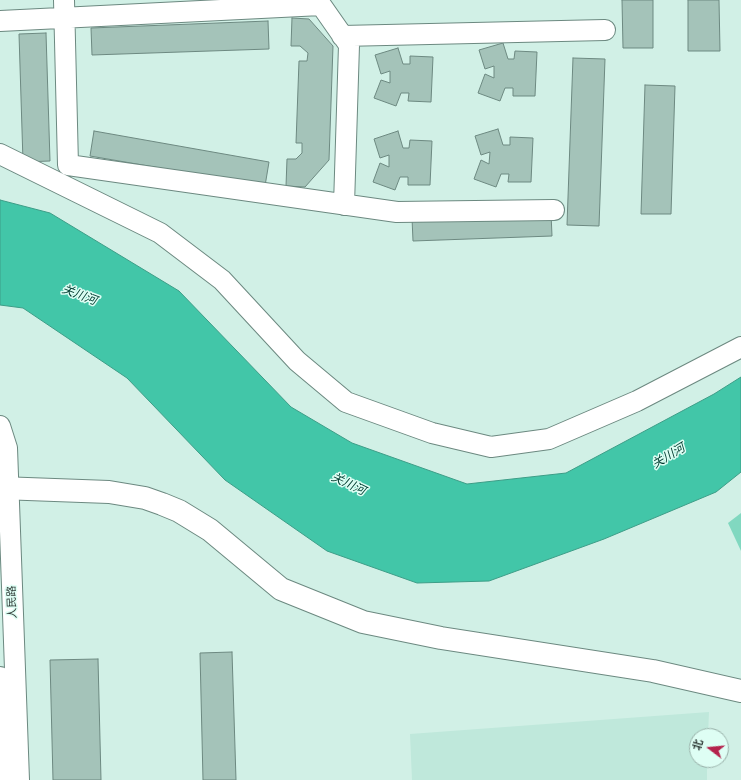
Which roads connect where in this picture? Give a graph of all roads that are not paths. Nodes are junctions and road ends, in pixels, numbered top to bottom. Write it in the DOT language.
graph roads {
  1 [pos="64,8"];
  2 [pos="0,21"];
  3 [pos="605,30"];
  4 [pos="342,36"];
  5 [pos="0,154"];
  6 [pos="344,205"];
  7 [pos="554,210"];
  8 [pos="741,346"];
  9 [pos="0,426"];
  10 [pos="4,488"];
  11 [pos="0,678"];
  12 [pos="741,691"];
  13 [pos="4,780"];
  14 [pos="19,780"];
  1 -- 2 [label="street"];
  1 -- 4 [label="street"];
  1 -- 6 [label="street"];
  3 -- 4 [label="street"];
  4 -- 6 [label="street"];
  5 -- 8 [label="street"];
  6 -- 7 [label="street"];
  9 -- 10 [label="street, 人民路"];
  10 -- 12 [label="main road"];
  10 -- 14 [label="street, 人民路"];
  11 -- 13 [label="main road"];
}
